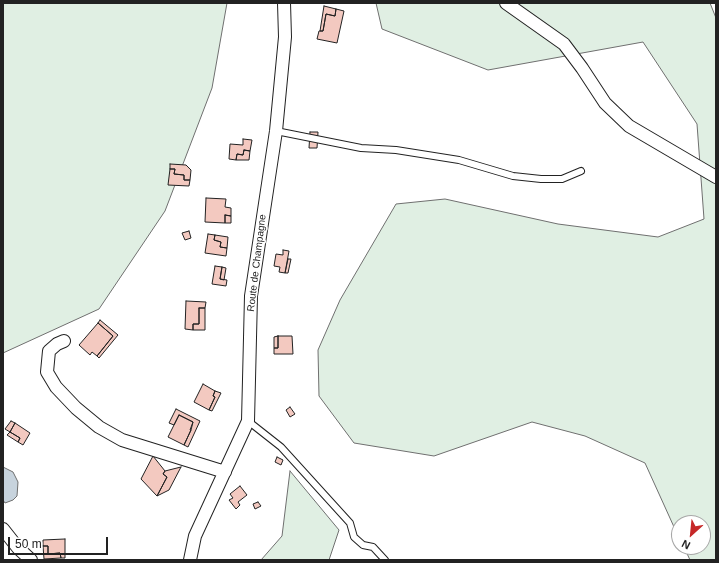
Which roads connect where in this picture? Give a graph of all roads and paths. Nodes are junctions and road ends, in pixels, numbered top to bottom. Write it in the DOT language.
graph roads {
  1 [pos="284,3"];
  2 [pos="506,3"];
  3 [pos="276,131"];
  4 [pos="581,171"];
  5 [pos="716,177"];
  6 [pos="64,341"];
  7 [pos="248,421"];
  8 [pos="225,472"];
  9 [pos="3,529"];
  10 [pos="31,560"];
  11 [pos="190,560"];
  12 [pos="385,560"];
  1 -- 3 [label="street, Route de Champagne"];
  2 -- 5 [label="street"];
  3 -- 4 [label="lane"];
  3 -- 7 [label="street, Route de Champagne"];
  6 -- 8 [label="street"];
  7 -- 8 [label="street, Route de Champagne"];
  7 -- 12 [label="lane"];
  8 -- 11 [label="street, Route de Champagne"];
  9 -- 10 [label="street"];
}
